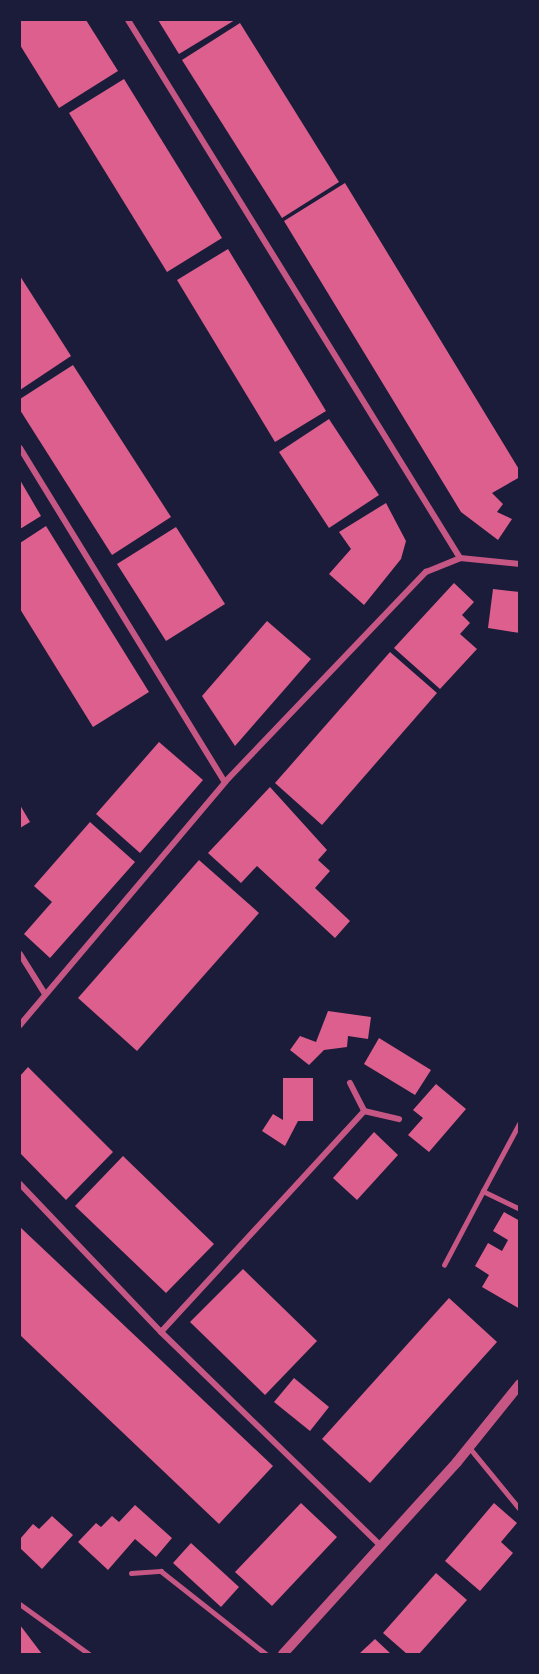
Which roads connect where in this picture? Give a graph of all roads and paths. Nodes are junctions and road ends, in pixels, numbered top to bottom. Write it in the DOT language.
graph roads {
  1 [pos="128,20"];
  2 [pos="20,448"];
  3 [pos="460,558"];
  4 [pos="519,564"];
  5 [pos="225,782"];
  6 [pos="20,954"];
  7 [pos="45,994"];
  8 [pos="20,1025"];
  9 [pos="350,1083"];
  10 [pos="364,1111"];
  11 [pos="399,1119"];
  12 [pos="519,1122"];
  13 [pos="20,1184"];
  14 [pos="483,1191"];
  15 [pos="519,1209"];
  16 [pos="444,1265"];
  17 [pos="161,1332"];
  18 [pos="519,1384"];
  19 [pos="470,1447"];
  20 [pos="519,1509"];
  21 [pos="382,1547"];
  22 [pos="131,1573"];
  23 [pos="20,1604"];
  24 [pos="89,1654"];
  25 [pos="266,1654"];
  26 [pos="283,1654"];
  1 -- 3 [label="street"];
  2 -- 5 [label="street"];
  3 -- 4 [label="street"];
  3 -- 5 [label="street"];
  5 -- 7 [label="street"];
  6 -- 7 [label="street"];
  7 -- 8 [label="street"];
  9 -- 10 [label="street"];
  10 -- 11 [label="street"];
  10 -- 17 [label="street"];
  12 -- 14 [label="lane"];
  13 -- 17 [label="street"];
  14 -- 15 [label="lane"];
  14 -- 16 [label="lane"];
  17 -- 21 [label="street"];
  18 -- 19 [label="street"];
  19 -- 20 [label="lane"];
  19 -- 21 [label="street"];
  21 -- 26 [label="street"];
  22 -- 25 [label="lane"];
  23 -- 24 [label="lane"];
}
